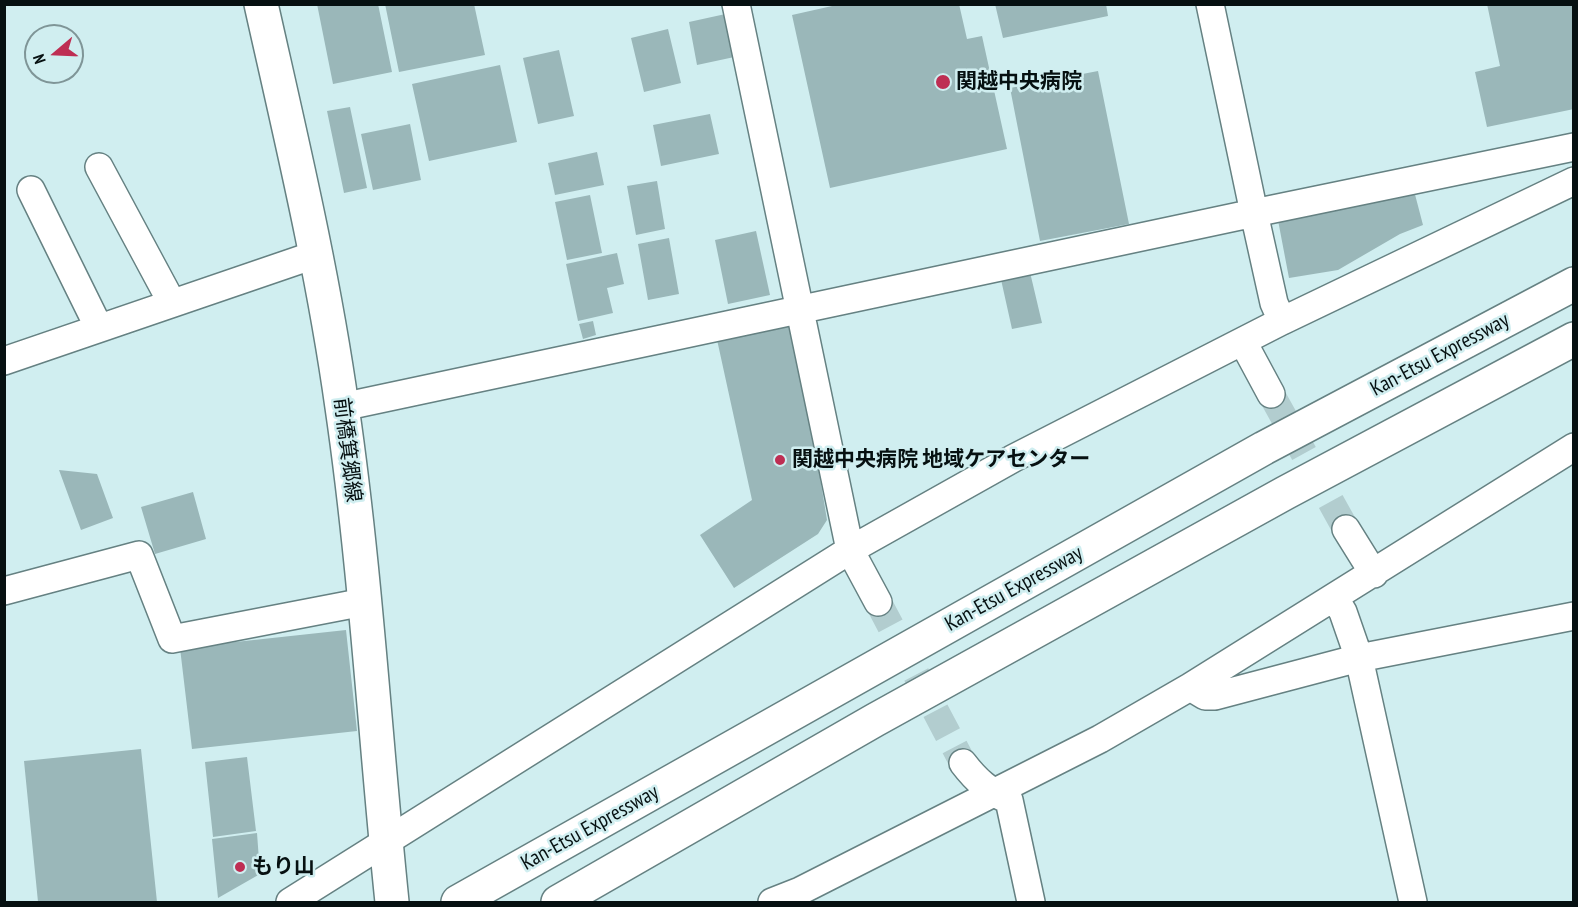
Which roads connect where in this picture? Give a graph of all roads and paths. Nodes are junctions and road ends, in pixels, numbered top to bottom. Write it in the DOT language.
graph roads {
  1 [pos="261,4"];
  2 [pos="736,4"];
  3 [pos="1210,4"];
  4 [pos="1574,147"];
  5 [pos="99,167"];
  6 [pos="1574,181"];
  7 [pos="31,190"];
  8 [pos="1254,213"];
  9 [pos="317,254"];
  10 [pos="1574,284"];
  11 [pos="172,303"];
  12 [pos="801,309"];
  13 [pos="1282,321"];
  14 [pos="99,328"];
  15 [pos="1574,339"];
  16 [pos="1243,342"];
  17 [pos="4,361"];
  18 [pos="1271,394"];
  19 [pos="342,407"];
  20 [pos="1574,447"];
  21 [pos="1346,529"];
  22 [pos="850,550"];
  23 [pos="1374,574"];
  24 [pos="4,591"];
  25 [pos="1335,597"];
  26 [pos="364,602"];
  27 [pos="878,602"];
  28 [pos="1574,616"];
  29 [pos="1359,658"];
  30 [pos="1190,687"];
  31 [pos="963,763"];
  32 [pos="992,793"];
  33 [pos="386,843"];
  34 [pos="290,903"];
  35 [pos="392,903"];
  36 [pos="458,903"];
  37 [pos="558,903"];
  38 [pos="772,903"];
  39 [pos="1031,903"];
  40 [pos="1413,903"];
  1 -- 9 [label="main road, 前橋箕郷線"];
  2 -- 12 [label="street"];
  3 -- 8 [label="street"];
  4 -- 8 [label="street"];
  5 -- 11 [label="street"];
  6 -- 13 [label="street"];
  7 -- 14 [label="street"];
  8 -- 12 [label="street"];
  8 -- 13 [label="street"];
  9 -- 11 [label="street"];
  9 -- 19 [label="main road, 前橋箕郷線"];
  10 -- 36 [label="main road, Kan-Etsu Expressway"];
  11 -- 14 [label="street"];
  12 -- 19 [label="street"];
  12 -- 22 [label="street"];
  13 -- 16 [label="street"];
  14 -- 17 [label="street"];
  15 -- 37 [label="main road"];
  16 -- 18 [label="street"];
  16 -- 22 [label="street"];
  19 -- 26 [label="main road, 前橋箕郷線"];
  20 -- 23 [label="street"];
  21 -- 23 [label="street"];
  22 -- 27 [label="street"];
  22 -- 33 [label="street"];
  23 -- 25 [label="street"];
  24 -- 26 [label="street"];
  25 -- 29 [label="street"];
  25 -- 30 [label="street"];
  26 -- 33 [label="main road, 前橋箕郷線"];
  28 -- 29 [label="street"];
  29 -- 30 [label="street"];
  29 -- 40 [label="street"];
  30 -- 32 [label="street"];
  31 -- 32 [label="street"];
  32 -- 38 [label="street"];
  32 -- 39 [label="street"];
  33 -- 34 [label="street"];
  33 -- 35 [label="main road, 前橋箕郷線"];
}
